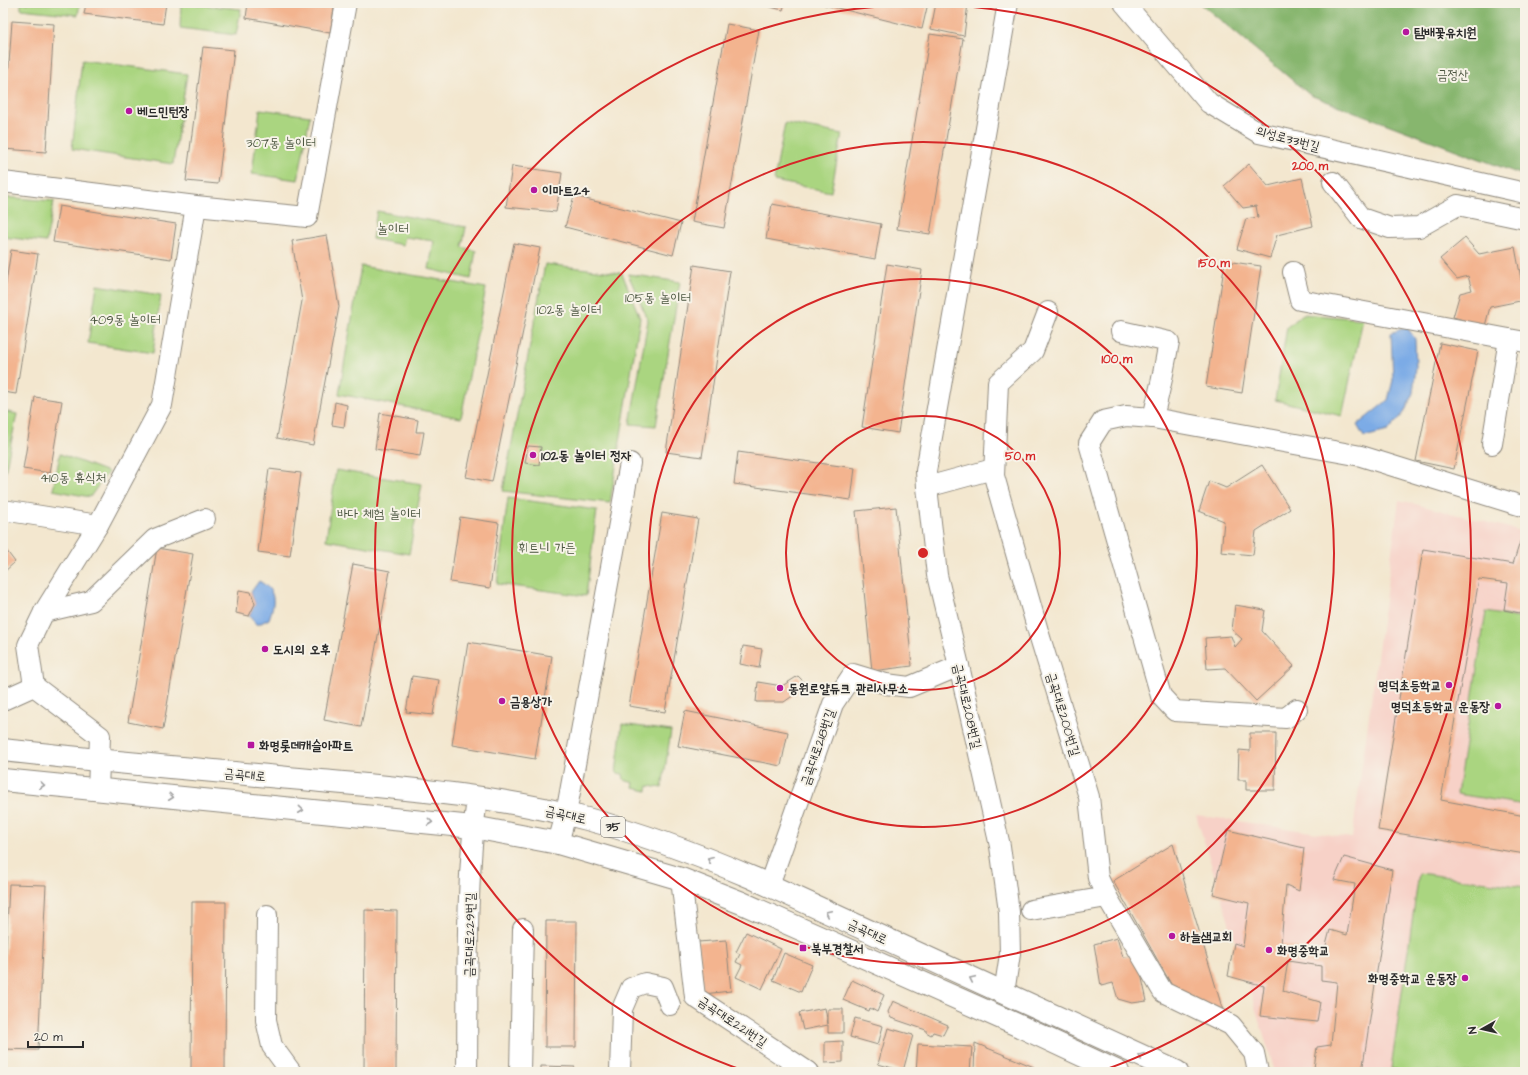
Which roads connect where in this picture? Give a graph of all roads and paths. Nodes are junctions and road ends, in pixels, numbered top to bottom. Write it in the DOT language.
graph roads {
  1 [pos="346,3"];
  2 [pos="1008,3"];
  3 [pos="1124,3"];
  4 [pos="3,182"];
  5 [pos="1333,182"];
  6 [pos="1525,193"];
  7 [pos="196,206"];
  8 [pos="1525,219"];
  9 [pos="1293,272"];
  10 [pos="1048,312"];
  11 [pos="1121,331"];
  12 [pos="1517,341"];
  13 [pos="1153,418"];
  14 [pos="1492,444"];
  15 [pos="630,463"];
  16 [pos="994,469"];
  17 [pos="927,487"];
  18 [pos="1525,507"];
  19 [pos="3,510"];
  20 [pos="205,519"];
  21 [pos="98,525"];
  22 [pos="44,612"];
  23 [pos="959,666"];
  24 [pos="34,686"];
  25 [pos="3,700"];
  26 [pos="1297,709"];
  27 [pos="3,750"];
  28 [pos="99,761"];
  29 [pos="3,780"];
  30 [pos="98,790"];
  31 [pos="477,798"];
  32 [pos="566,814"];
  33 [pos="473,827"];
  34 [pos="558,843"];
  35 [pos="681,879"];
  36 [pos="769,886"];
  37 [pos="1107,897"];
  38 [pos="1031,910"];
  39 [pos="267,915"];
  40 [pos="523,929"];
  41 [pos="1004,993"];
  42 [pos="670,1005"];
  43 [pos="291,1072"];
  44 [pos="467,1072"];
  45 [pos="520,1072"];
  46 [pos="620,1072"];
  47 [pos="808,1072"];
  48 [pos="1118,1072"];
  49 [pos="1176,1072"];
  50 [pos="1258,1072"];
  1 -- 7 [label="street"];
  2 -- 17 [label="street, 금곡대로208번길"];
  3 -- 6 [label="street, 의성로33번길"];
  4 -- 7 [label="street"];
  5 -- 8 [label="street"];
  7 -- 21 [label="street"];
  9 -- 12 [label="street"];
  10 -- 16 [label="street, 금곡대로200번길"];
  11 -- 13 [label="street"];
  12 -- 14 [label="street"];
  13 -- 18 [label="street"];
  13 -- 26 [label="street"];
  15 -- 32 [label="street"];
  16 -- 17 [label="street"];
  16 -- 37 [label="street, 금곡대로200번길"];
  17 -- 23 [label="street, 금곡대로208번길"];
  19 -- 21 [label="street"];
  20 -- 22 [label="street"];
  21 -- 22 [label="street"];
  22 -- 24 [label="street"];
  23 -- 36 [label="street, 금곡대로218번길"];
  23 -- 41 [label="street, 금곡대로208번길"];
  24 -- 25 [label="street"];
  24 -- 28 [label="street"];
  27 -- 28 [label="main road, 금곡대로 / 35"];
  28 -- 30 [label="street"];
  28 -- 31 [label="main road, 금곡대로 / 35"];
  29 -- 30 [label="main road, 금곡대로 / 35, one-way"];
  30 -- 33 [label="main road, 금곡대로 / 35, one-way"];
  31 -- 32 [label="main road, 금곡대로 / 35"];
  31 -- 33 [label="street, 금곡대로229번길"];
  32 -- 34 [label="street"];
  36 -- 32 [label="main road, 금곡대로 / 35, one-way"];
  33 -- 34 [label="main road, 금곡대로 / 35"];
  33 -- 44 [label="street, 금곡대로229번길"];
  34 -- 35 [label="main road, 금곡대로 / 35"];
  35 -- 47 [label="street, 금곡대로221번길"];
  35 -- 48 [label="main road, 금곡대로 / 35"];
  41 -- 36 [label="main road, 금곡대로 / 35, one-way"];
  37 -- 38 [label="street"];
  37 -- 50 [label="street, 금곡대로200번길"];
  39 -- 43 [label="street"];
  40 -- 45 [label="street"];
  49 -- 41 [label="main road, 금곡대로 / 35, one-way"];
  42 -- 46 [label="street"];
}
